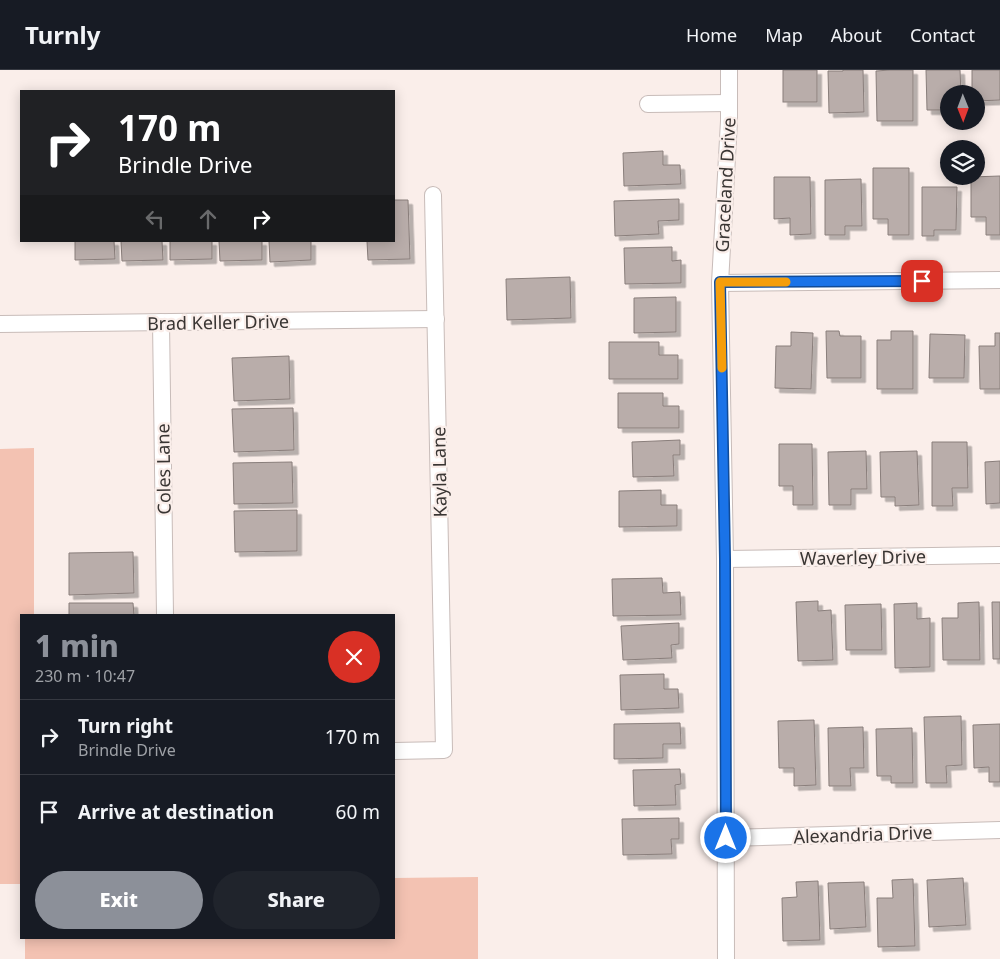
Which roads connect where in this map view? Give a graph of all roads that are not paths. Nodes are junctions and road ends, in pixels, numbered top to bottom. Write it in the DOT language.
graph roads {
  1 [pos="729,70"];
  2 [pos="729,103"];
  3 [pos="648,104"];
  4 [pos="433,195"];
  5 [pos="1000,280"];
  6 [pos="720,282"];
  7 [pos="436,319"];
  8 [pos="161,322"];
  9 [pos="0,324"];
  10 [pos="1000,554"];
  11 [pos="725,559"];
  12 [pos="165,614"];
  13 [pos="395,751"];
  14 [pos="1000,830"];
  15 [pos="726,838"];
  16 [pos="726,959"];
  1 -- 2 [label="street, Graceland Drive"];
  2 -- 3 [label="street"];
  2 -- 6 [label="street, Graceland Drive"];
  4 -- 7 [label="street, Kayla Lane"];
  5 -- 6 [label="street"];
  6 -- 11 [label="street, Graceland Drive"];
  7 -- 8 [label="street, Brad Keller Drive"];
  7 -- 13 [label="street, Kayla Lane"];
  8 -- 9 [label="street, Brad Keller Drive"];
  8 -- 12 [label="street, Coles Lane"];
  10 -- 11 [label="street, Waverley Drive"];
  11 -- 15 [label="street, Graceland Drive"];
  14 -- 15 [label="street, Alexandria Drive"];
  15 -- 16 [label="street, Graceland Drive"];
}
